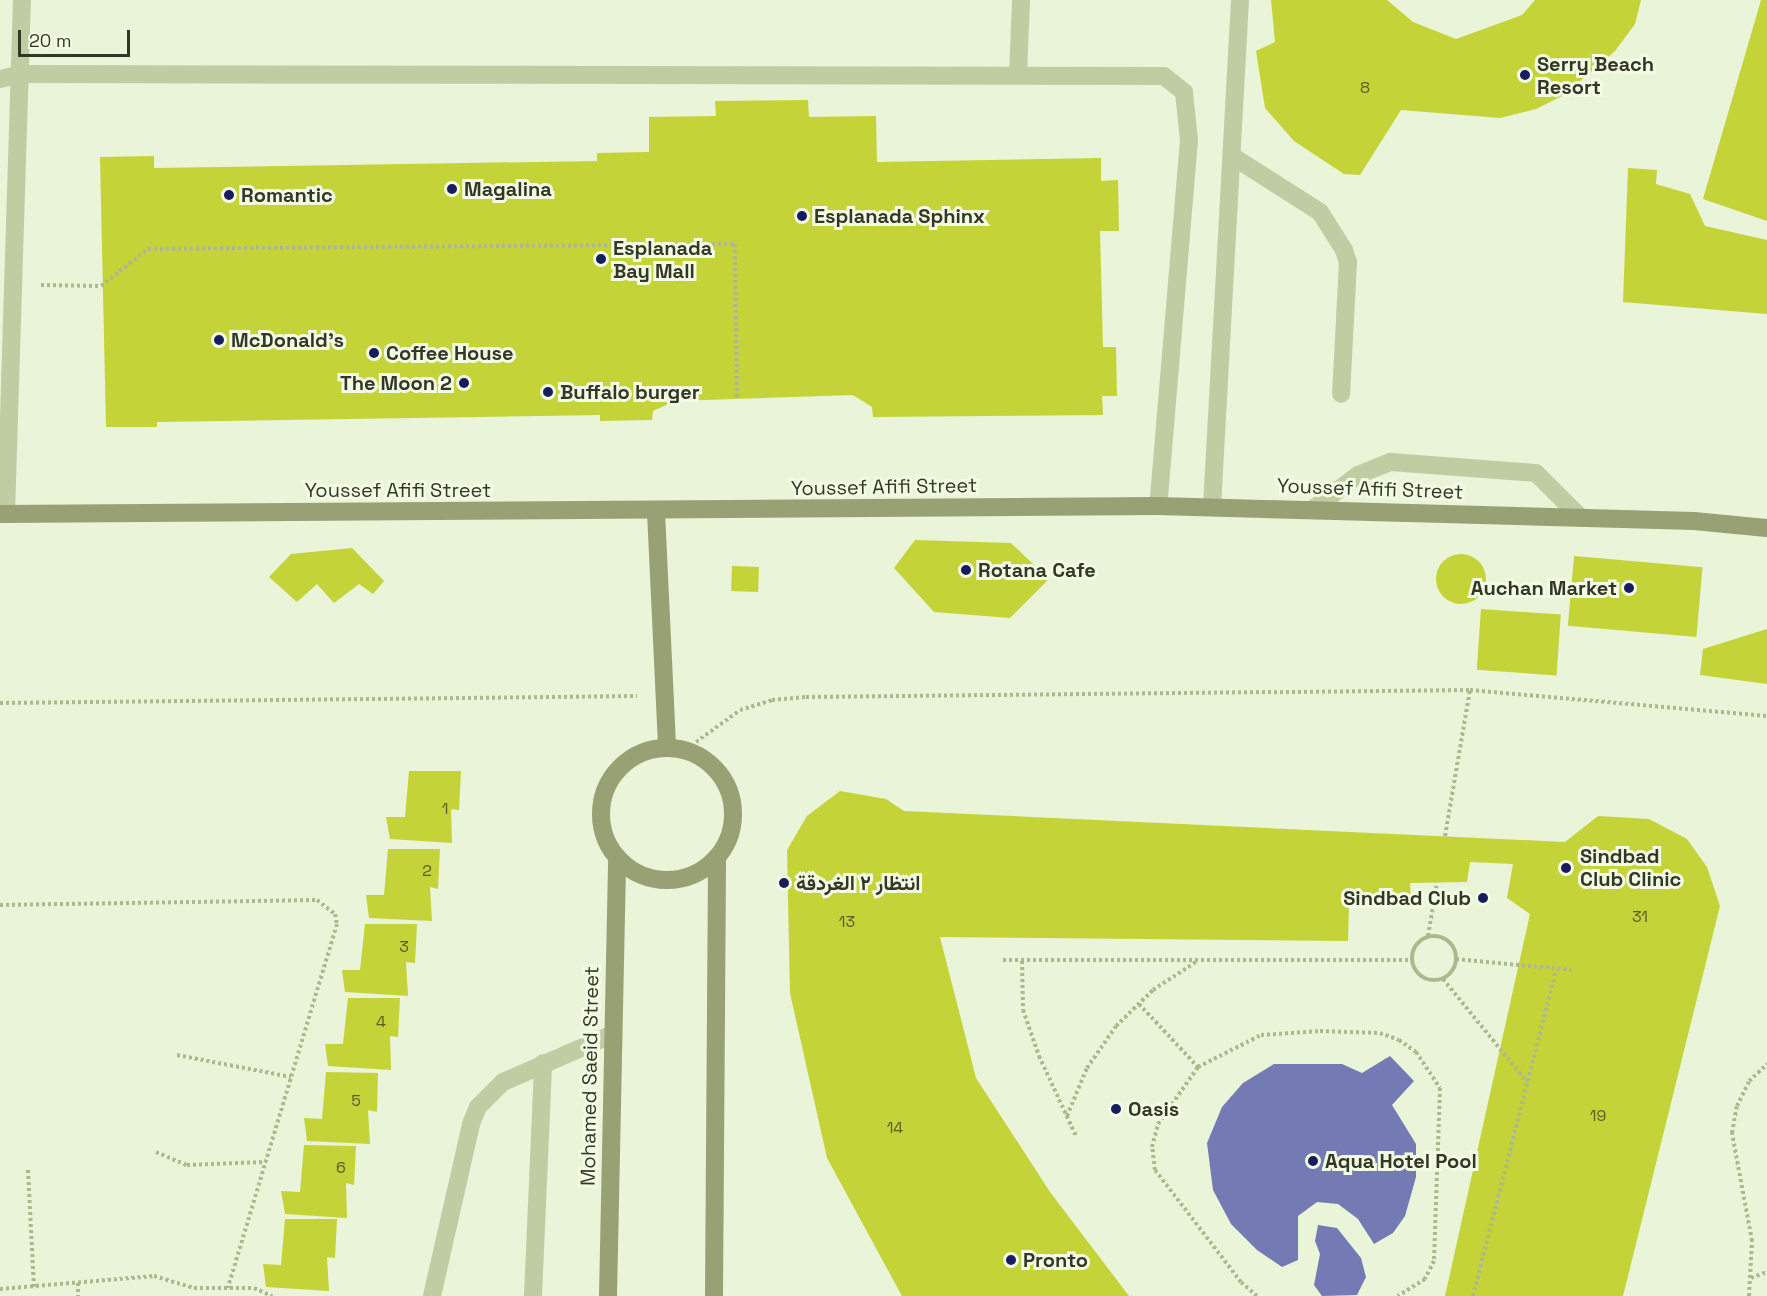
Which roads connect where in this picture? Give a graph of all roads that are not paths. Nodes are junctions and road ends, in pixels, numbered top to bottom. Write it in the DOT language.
graph roads {
  1 [pos="22,0"];
  2 [pos="1021,0"];
  3 [pos="1240,0"];
  4 [pos="1018,73"];
  5 [pos="21,74"];
  6 [pos="0,79"];
  7 [pos="1232,156"];
  8 [pos="1341,394"];
  9 [pos="1158,506"];
  10 [pos="1212,507"];
  11 [pos="1311,510"];
  12 [pos="656,512"];
  13 [pos="3,514"];
  14 [pos="1581,518"];
  15 [pos="1767,528"];
  16 [pos="667,748"];
  17 [pos="617,856"];
  18 [pos="717,857"];
  19 [pos="614,1034"];
  20 [pos="543,1063"];
  21 [pos="432,1296"];
  22 [pos="533,1296"];
  23 [pos="608,1296"];
  24 [pos="714,1296"];
  1 -- 5 [label="lane"];
  2 -- 4 [label="lane"];
  3 -- 7 [label="lane"];
  4 -- 5 [label="lane"];
  4 -- 9 [label="lane"];
  5 -- 6 [label="lane"];
  5 -- 13 [label="lane"];
  7 -- 8 [label="lane"];
  7 -- 10 [label="lane"];
  9 -- 10 [label="street, Youssef Afifi Street"];
  9 -- 12 [label="street, Youssef Afifi Street"];
  10 -- 11 [label="street, Youssef Afifi Street"];
  11 -- 14 [label="street, Youssef Afifi Street"];
  11 -- 14 [label="lane"];
  12 -- 13 [label="street, Youssef Afifi Street"];
  12 -- 16 [label="street"];
  14 -- 15 [label="street, Youssef Afifi Street"];
  16 -- 17 [label="street"];
  16 -- 18 [label="street"];
  17 -- 18 [label="street"];
  17 -- 19 [label="street, Mohamed Saeid Street"];
  18 -- 24 [label="street"];
  19 -- 20 [label="lane"];
  19 -- 23 [label="street, Mohamed Saeid Street"];
  20 -- 21 [label="lane"];
  20 -- 22 [label="lane"];
}
